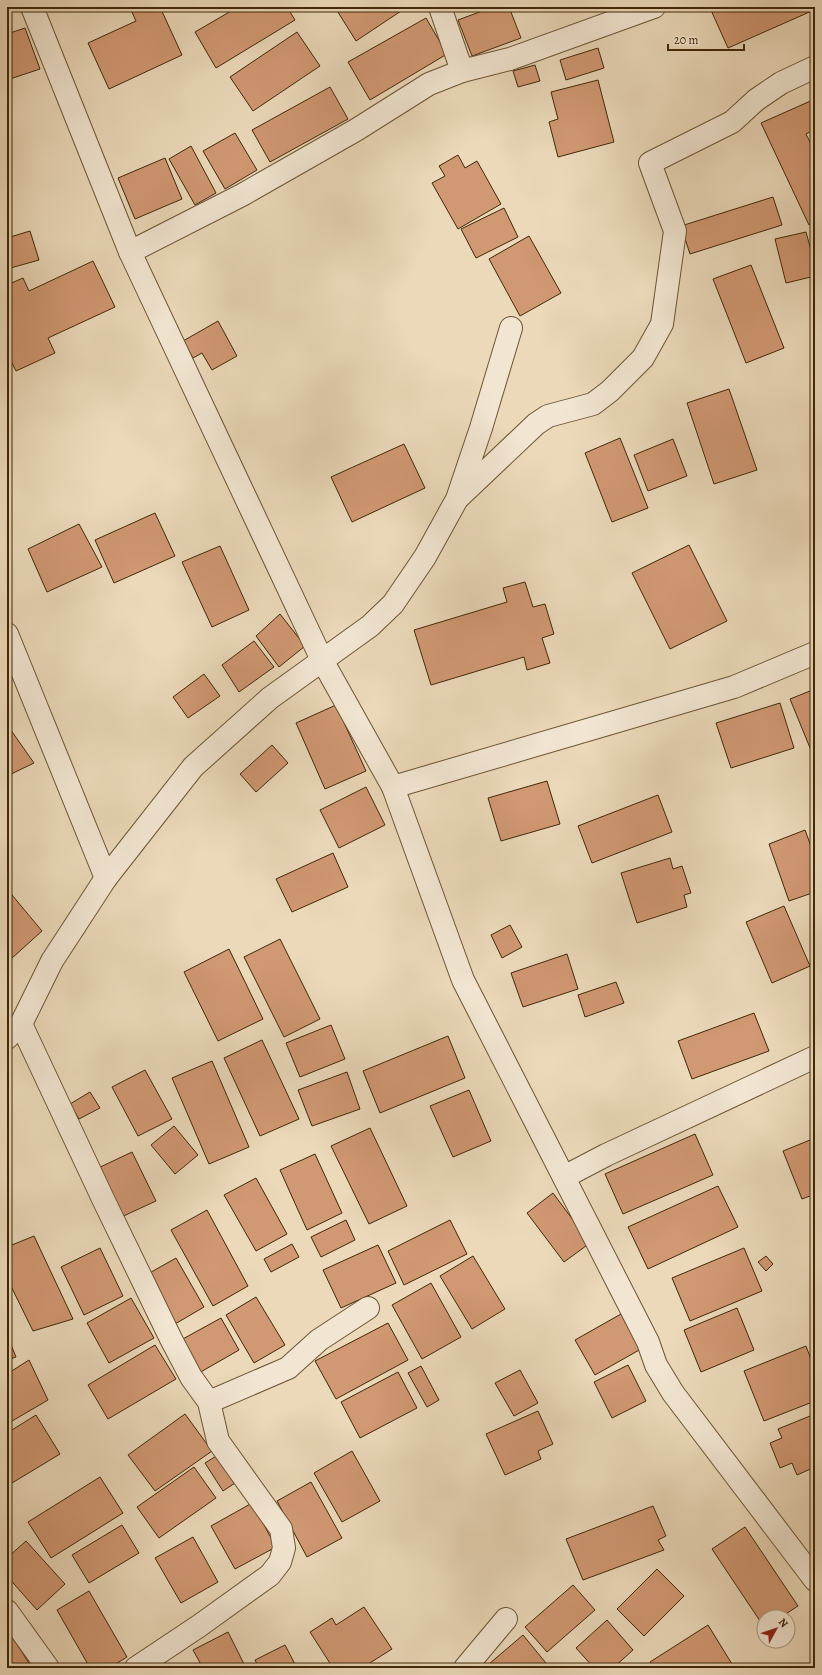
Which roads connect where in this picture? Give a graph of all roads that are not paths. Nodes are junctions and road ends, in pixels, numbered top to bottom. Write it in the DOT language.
graph roads {
  1 [pos="32,7"];
  2 [pos="440,7"];
  3 [pos="654,7"];
  4 [pos="815,67"];
  5 [pos="462,71"];
  6 [pos="130,252"];
  7 [pos="511,328"];
  8 [pos="457,499"];
  9 [pos="7,634"];
  10 [pos="815,653"];
  11 [pos="322,660"];
  12 [pos="393,787"];
  13 [pos="106,878"];
  14 [pos="14,1031"];
  15 [pos="815,1057"];
  16 [pos="564,1178"];
  17 [pos="368,1308"];
  18 [pos="209,1402"];
  19 [pos="815,1580"];
  20 [pos="7,1611"];
  21 [pos="506,1619"];
  22 [pos="48,1668"];
  23 [pos="136,1668"];
  24 [pos="465,1668"];
  1 -- 6 [label="street"];
  2 -- 5 [label="street"];
  3 -- 5 [label="street"];
  4 -- 8 [label="street"];
  5 -- 6 [label="street"];
  6 -- 11 [label="street"];
  7 -- 8 [label="street"];
  8 -- 11 [label="street"];
  9 -- 13 [label="street"];
  10 -- 12 [label="street"];
  11 -- 12 [label="street"];
  11 -- 13 [label="street"];
  12 -- 16 [label="street"];
  13 -- 14 [label="street"];
  14 -- 18 [label="street"];
  15 -- 16 [label="street"];
  16 -- 19 [label="street"];
  17 -- 18 [label="street"];
  18 -- 23 [label="street"];
  20 -- 22 [label="street"];
  21 -- 24 [label="street"];
}
